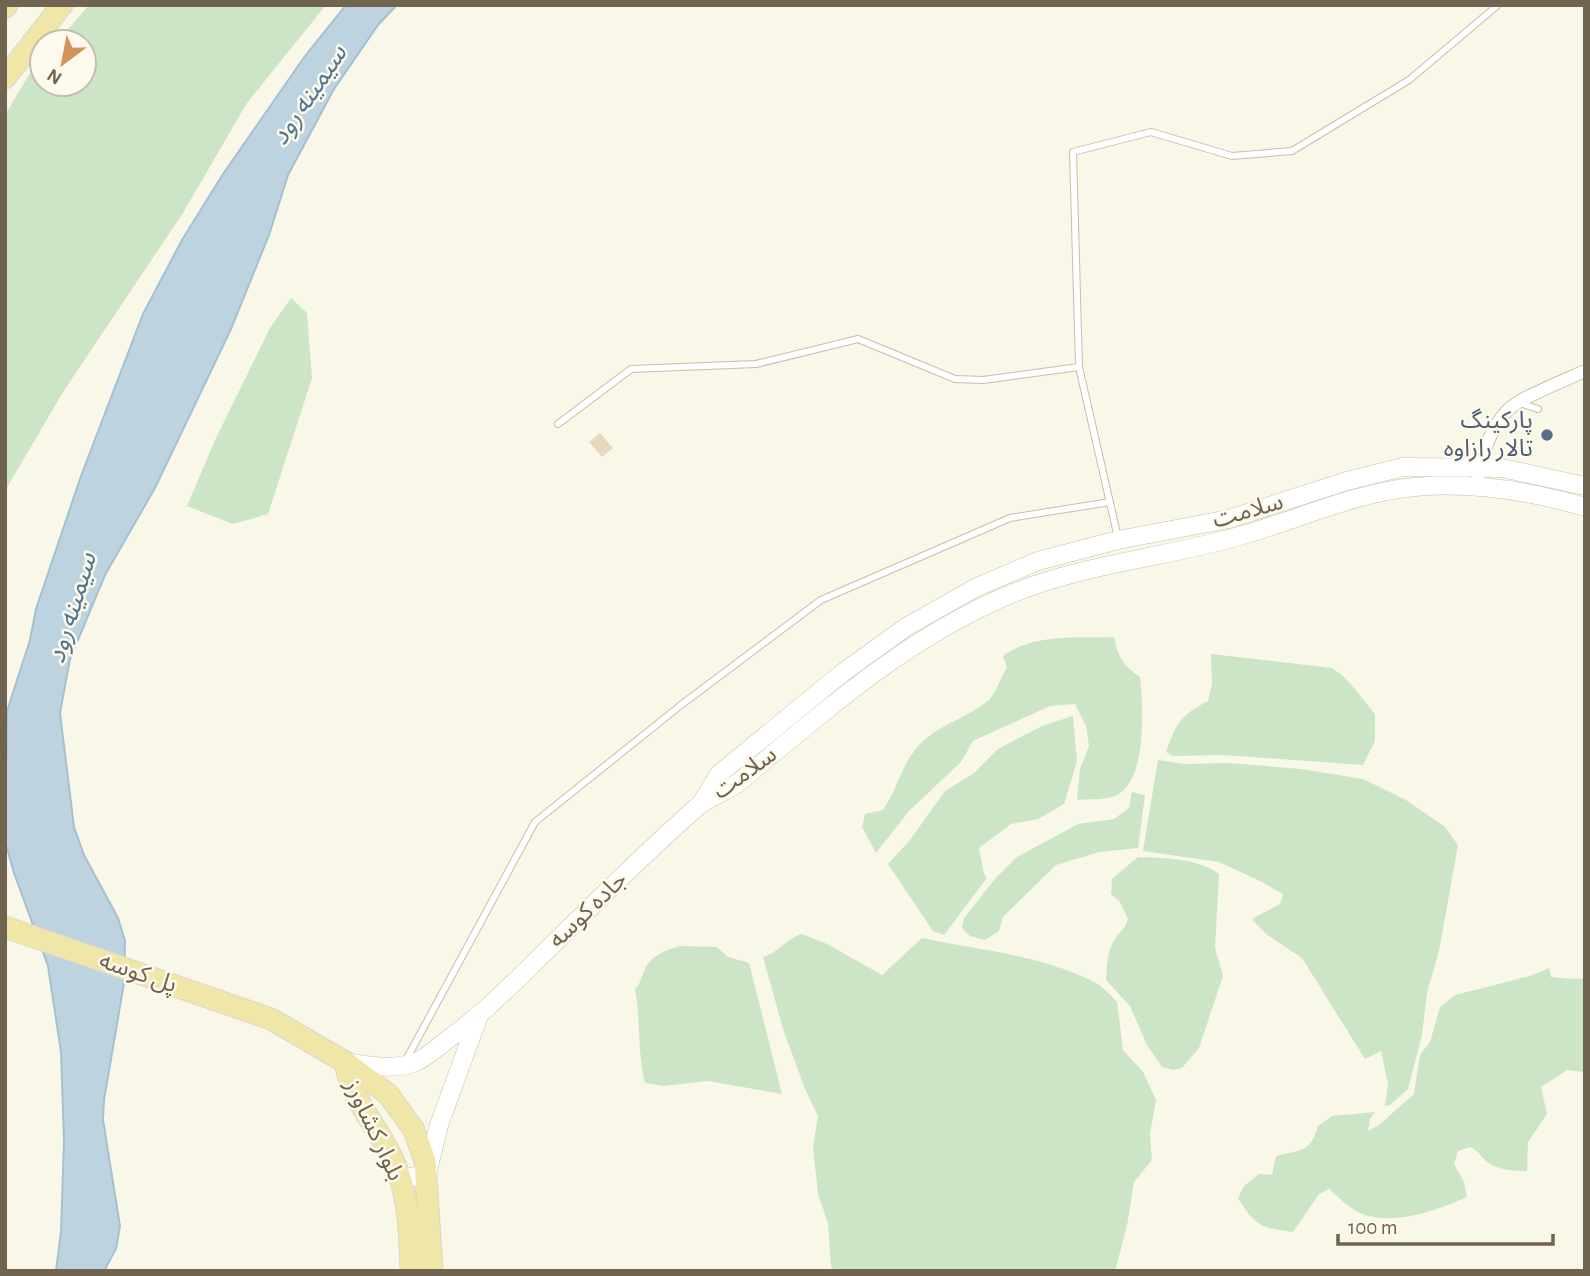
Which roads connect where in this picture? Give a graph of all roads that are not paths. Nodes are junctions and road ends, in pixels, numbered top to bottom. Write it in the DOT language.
graph roads {
  1 [pos="62,5"];
  2 [pos="1498,5"];
  3 [pos="5,78"];
  4 [pos="1079,367"];
  5 [pos="1585,371"];
  6 [pos="1517,402"];
  7 [pos="1538,409"];
  8 [pos="558,424"];
  9 [pos="1479,467"];
  10 [pos="1585,486"];
  11 [pos="1477,487"];
  12 [pos="1110,502"];
  13 [pos="1585,507"];
  14 [pos="1118,540"];
  15 [pos="1123,561"];
  16 [pos="700,805"];
  17 [pos="5,927"];
  18 [pos="478,1018"];
  19 [pos="345,1062"];
  20 [pos="403,1066"];
  21 [pos="427,1175"];
  22 [pos="400,1178"];
  23 [pos="411,1271"];
  24 [pos="432,1271"];
  1 -- 3 [label="main road"];
  2 -- 4 [label="lane"];
  4 -- 8 [label="lane"];
  4 -- 12 [label="lane"];
  5 -- 6 [label="street"];
  6 -- 7 [label="lane"];
  6 -- 9 [label="street"];
  9 -- 10 [label="main road, سلامت"];
  9 -- 11 [label="street"];
  9 -- 14 [label="main road, سلامت"];
  11 -- 13 [label="main road, سلامت"];
  11 -- 15 [label="main road, سلامت"];
  12 -- 14 [label="lane"];
  12 -- 20 [label="lane"];
  14 -- 15 [label="main road"];
  14 -- 16 [label="main road, سلامت"];
  15 -- 16 [label="main road, سلامت"];
  16 -- 18 [label="main road, جاده کوسه"];
  17 -- 19 [label="main road, پل کوسه"];
  18 -- 20 [label="main road, جاده کوسه"];
  18 -- 21 [label="main road, جاده کوسه"];
  19 -- 20 [label="main road, جاده کوسه"];
  19 -- 21 [label="main road, بلوار کشاورز"];
  19 -- 22 [label="main road, بلوار کشاورز"];
  21 -- 22 [label="main road"];
  21 -- 24 [label="main road, بلوار کشاورز"];
  22 -- 23 [label="main road, بلوار کشاورز"];
}
